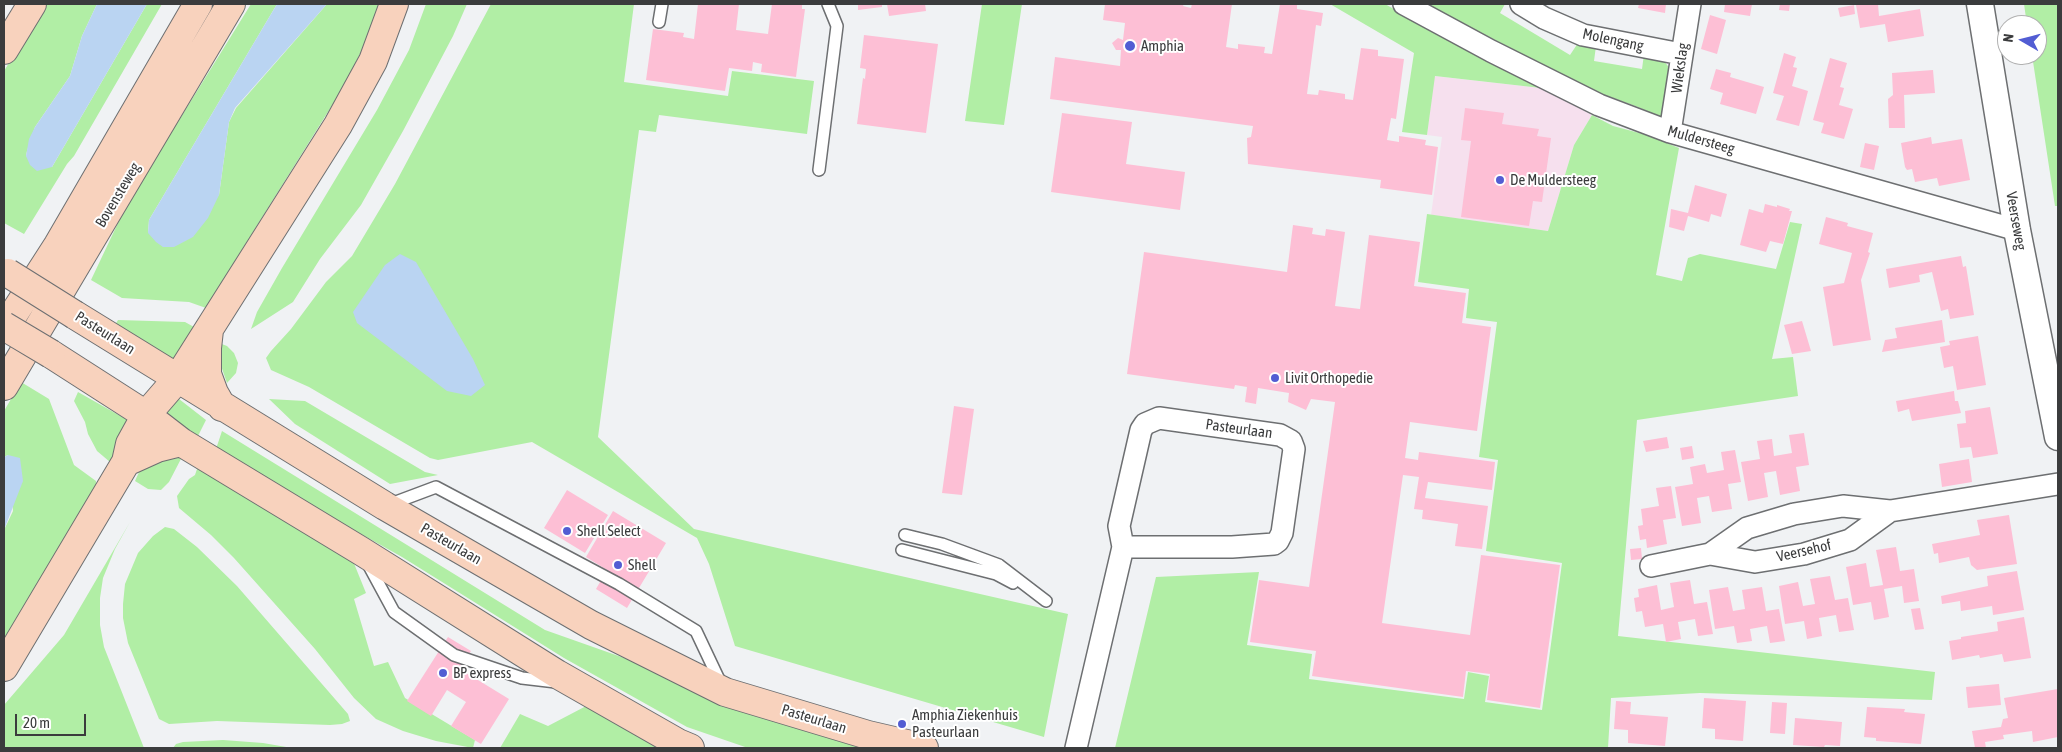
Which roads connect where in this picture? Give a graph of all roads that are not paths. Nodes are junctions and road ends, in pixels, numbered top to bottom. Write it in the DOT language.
graph roads {
  1 [pos="32,4"];
  2 [pos="198,4"];
  3 [pos="231,4"];
  4 [pos="394,4"];
  5 [pos="662,4"];
  6 [pos="828,4"];
  7 [pos="1404,4"];
  8 [pos="1520,4"];
  9 [pos="1690,4"];
  10 [pos="1980,4"];
  11 [pos="659,22"];
  12 [pos="4,50"];
  13 [pos="1681,54"];
  14 [pos="1670,132"];
  15 [pos="819,170"];
  16 [pos="2017,230"];
  17 [pos="6,272"];
  18 [pos="4,327"];
  19 [pos="210,327"];
  20 [pos="2050,350"];
  21 [pos="178,378"];
  22 [pos="4,386"];
  23 [pos="222,407"];
  24 [pos="146,415"];
  25 [pos="2058,437"];
  26 [pos="181,442"];
  27 [pos="126,462"];
  28 [pos="2058,484"];
  29 [pos="385,506"];
  30 [pos="1890,511"];
  31 [pos="905,535"];
  32 [pos="1123,547"];
  33 [pos="902,550"];
  34 [pos="361,551"];
  35 [pos="1710,554"];
  36 [pos="1651,566"];
  37 [pos="4,667"];
  38 [pos="577,685"];
  39 [pos="725,692"];
  40 [pos="690,748"];
  41 [pos="924,748"];
  42 [pos="1076,748"];
  1 -- 12 [label="main road"];
  2 -- 18 [label="main road, Bovensteweg"];
  3 -- 22 [label="main road, Bovensteweg"];
  4 -- 19 [label="main road"];
  5 -- 11 [label="lane"];
  6 -- 15 [label="lane"];
  7 -- 14 [label="street, Muldersteeg"];
  8 -- 13 [label="street, Molengang"];
  9 -- 13 [label="street, Wiekslag"];
  10 -- 16 [label="street, Veerseweg"];
  13 -- 14 [label="street, Wiekslag"];
  14 -- 16 [label="street, Muldersteeg"];
  16 -- 20 [label="street, Veerseweg"];
  17 -- 21 [label="main road, Pasteurlaan, bridge"];
  18 -- 24 [label="main road, bridge"];
  19 -- 21 [label="main road"];
  19 -- 23 [label="main road"];
  20 -- 25 [label="street, Veerseweg"];
  21 -- 23 [label="main road, Pasteurlaan"];
  21 -- 24 [label="main road"];
  23 -- 29 [label="main road, Pasteurlaan"];
  24 -- 26 [label="main road"];
  24 -- 27 [label="main road"];
  26 -- 27 [label="main road"];
  26 -- 34 [label="main road"];
  27 -- 37 [label="main road"];
  28 -- 30 [label="street, Veersehof"];
  29 -- 39 [label="main road, Pasteurlaan"];
  29 -- 39 [label="lane"];
  30 -- 35 [label="street, Veersehof"];
  30 -- 35 [label="street, Veersehof"];
  31 -- 33 [label="lane"];
  32 -- 32 [label="street, Pasteurlaan"];
  32 -- 42 [label="street, Pasteurlaan"];
  34 -- 38 [label="main road"];
  34 -- 38 [label="lane"];
  35 -- 36 [label="street, Veersehof"];
  38 -- 40 [label="main road"];
  39 -- 41 [label="main road, Pasteurlaan"];
}
